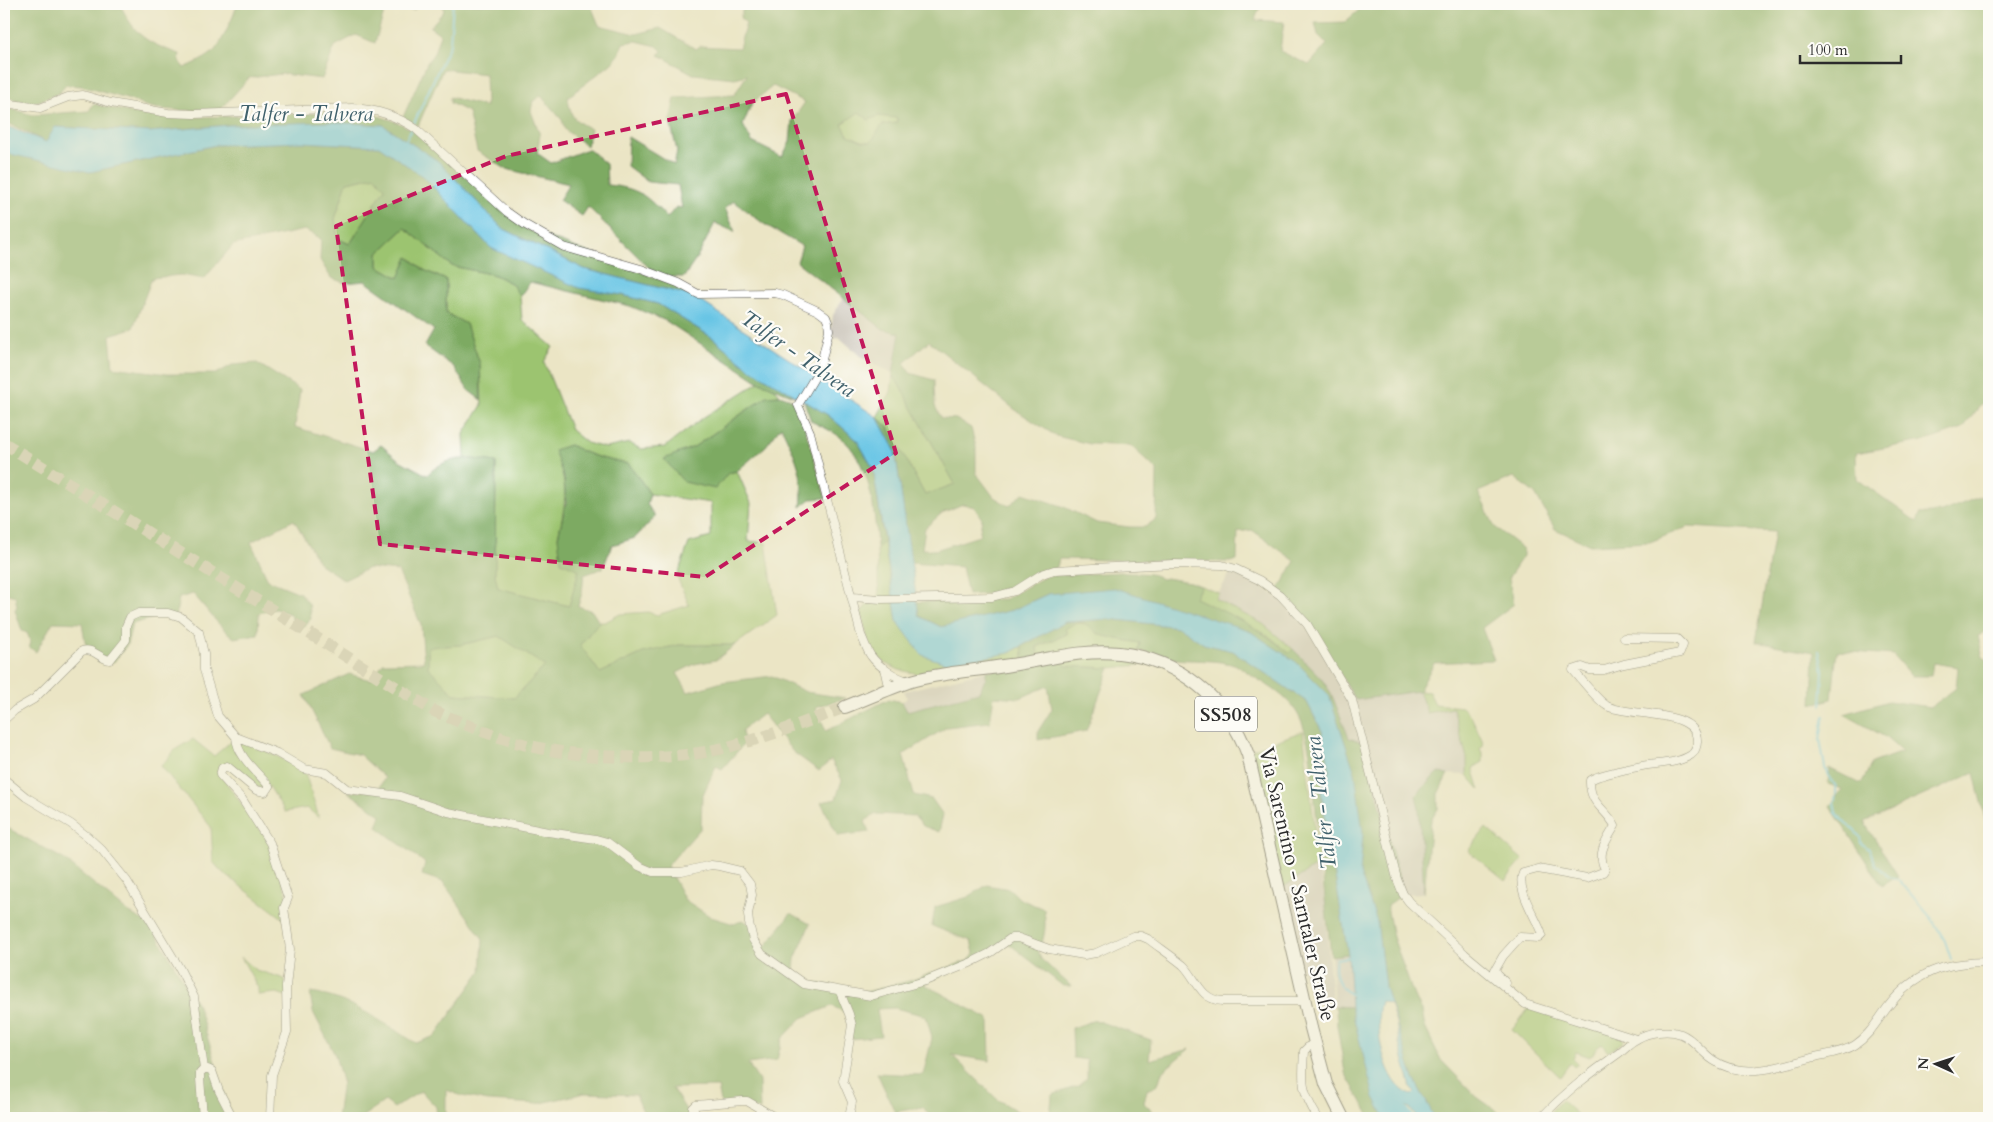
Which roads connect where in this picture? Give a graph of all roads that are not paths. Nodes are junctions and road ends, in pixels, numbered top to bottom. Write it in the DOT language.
graph roads {
  1 [pos="4,103"];
  2 [pos="852,597"];
  3 [pos="1624,638"];
  4 [pos="889,684"];
  5 [pos="845,707"];
  6 [pos="4,720"];
  7 [pos="236,737"];
  8 [pos="4,779"];
  9 [pos="1989,962"];
  10 [pos="840,992"];
  11 [pos="1305,1001"];
  12 [pos="1525,1004"];
  13 [pos="1636,1039"];
  14 [pos="1315,1045"];
  15 [pos="204,1069"];
  16 [pos="203,1118"];
  17 [pos="233,1118"];
  18 [pos="270,1118"];
  19 [pos="697,1118"];
  20 [pos="776,1118"];
  21 [pos="849,1118"];
  22 [pos="1318,1118"];
  23 [pos="1343,1118"];
  24 [pos="1541,1118"];
  1 -- 2 [label="street"];
  2 -- 4 [label="street"];
  2 -- 12 [label="street"];
  3 -- 12 [label="street"];
  4 -- 5 [label="main road, SS508"];
  4 -- 11 [label="main road, Via Sarentino - Sarntaler Straße / SS508"];
  6 -- 7 [label="street"];
  7 -- 10 [label="street"];
  7 -- 18 [label="street"];
  8 -- 15 [label="street"];
  9 -- 13 [label="street"];
  10 -- 11 [label="street"];
  10 -- 21 [label="street"];
  11 -- 14 [label="main road, Via Sarentino - Sarntaler Straße"];
  12 -- 13 [label="street"];
  13 -- 24 [label="street"];
  14 -- 22 [label="street"];
  14 -- 23 [label="main road, Via Sarentino - Sarntaler Straße"];
  15 -- 16 [label="street"];
  15 -- 17 [label="street"];
  19 -- 20 [label="street"];
}
